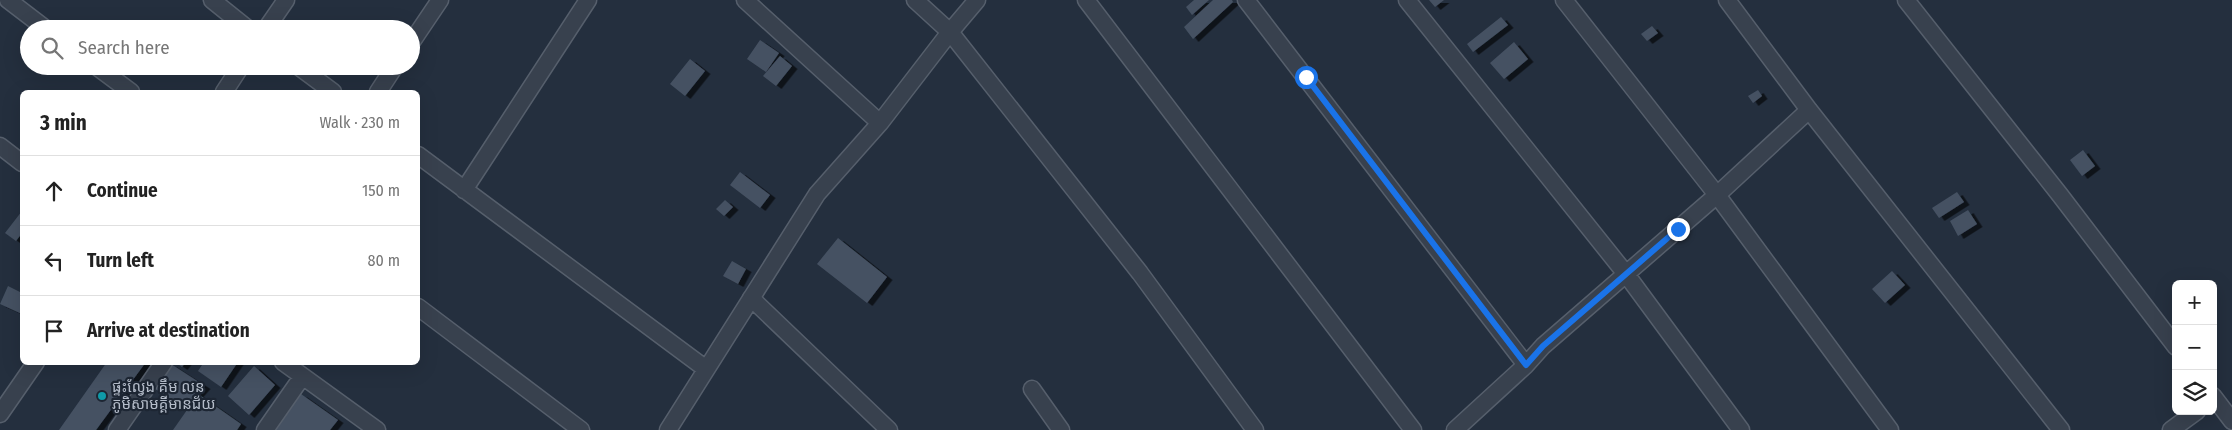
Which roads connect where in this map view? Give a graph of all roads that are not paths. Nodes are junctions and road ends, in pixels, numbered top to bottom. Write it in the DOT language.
graph roads {
  1 [pos="8,0"];
  2 [pos="212,0"];
  3 [pos="286,0"];
  4 [pos="440,0"];
  5 [pos="588,0"];
  6 [pos="745,0"];
  7 [pos="915,0"];
  8 [pos="978,0"];
  9 [pos="1086,0"];
  10 [pos="1246,0"];
  11 [pos="1407,0"];
  12 [pos="1564,0"];
  13 [pos="1727,0"];
  14 [pos="1906,0"];
  15 [pos="34,20"];
  16 [pos="237,20"];
  17 [pos="272,20"];
  18 [pos="420,30"];
  19 [pos="950,32"];
  20 [pos="108,75"];
  21 [pos="235,75"];
  22 [pos="310,75"];
  23 [pos="389,75"];
  24 [pos="128,90"];
  25 [pos="225,90"];
  26 [pos="330,90"];
  27 [pos="379,90"];
  28 [pos="1809,110"];
  29 [pos="880,123"];
  30 [pos="0,146"];
  31 [pos="420,157"];
  32 [pos="20,161"];
  33 [pos="464,190"];
  34 [pos="1717,195"];
  35 [pos="1626,274"];
  36 [pos="751,298"];
  37 [pos="420,309"];
  38 [pos="2172,342"];
  39 [pos="34,365"];
  40 [pos="162,365"];
  41 [pos="287,365"];
  42 [pos="1526,365"];
  43 [pos="706,369"];
  44 [pos="302,377"];
  45 [pos="1032,389"];
  46 [pos="2217,402"];
  47 [pos="0,414"];
  48 [pos="2192,415"];
  49 [pos="2232,421"];
  50 [pos="117,430"];
  51 [pos="264,430"];
  52 [pos="377,430"];
  53 [pos="581,430"];
  54 [pos="668,430"];
  55 [pos="889,430"];
  56 [pos="1061,430"];
  57 [pos="1255,430"];
  58 [pos="1413,430"];
  59 [pos="1454,430"];
  60 [pos="1740,430"];
  61 [pos="1890,430"];
  62 [pos="2061,430"];
  63 [pos="2171,430"];
  1 -- 15 [label="street"];
  2 -- 16 [label="street"];
  3 -- 17 [label="street"];
  4 -- 18 [label="street"];
  5 -- 33 [label="street"];
  6 -- 29 [label="street"];
  7 -- 19 [label="street"];
  8 -- 19 [label="street"];
  9 -- 58 [label="street"];
  10 -- 42 [label="street"];
  11 -- 35 [label="street"];
  12 -- 34 [label="street"];
  13 -- 28 [label="street"];
  14 -- 38 [label="street"];
  19 -- 29 [label="street"];
  19 -- 57 [label="street"];
  20 -- 24 [label="street"];
  21 -- 25 [label="street"];
  22 -- 26 [label="street"];
  23 -- 27 [label="street"];
  28 -- 34 [label="street"];
  28 -- 62 [label="street"];
  29 -- 36 [label="street"];
  30 -- 32 [label="street"];
  31 -- 33 [label="street"];
  33 -- 43 [label="street"];
  34 -- 35 [label="street"];
  34 -- 61 [label="street"];
  35 -- 42 [label="street"];
  35 -- 60 [label="street"];
  36 -- 43 [label="street"];
  36 -- 55 [label="street"];
  37 -- 53 [label="street"];
  39 -- 47 [label="street"];
  40 -- 50 [label="street"];
  41 -- 44 [label="street"];
  42 -- 59 [label="street"];
  43 -- 54 [label="street"];
  44 -- 51 [label="street"];
  44 -- 52 [label="street"];
  45 -- 56 [label="street"];
  46 -- 49 [label="street"];
  48 -- 63 [label="street"];
}
